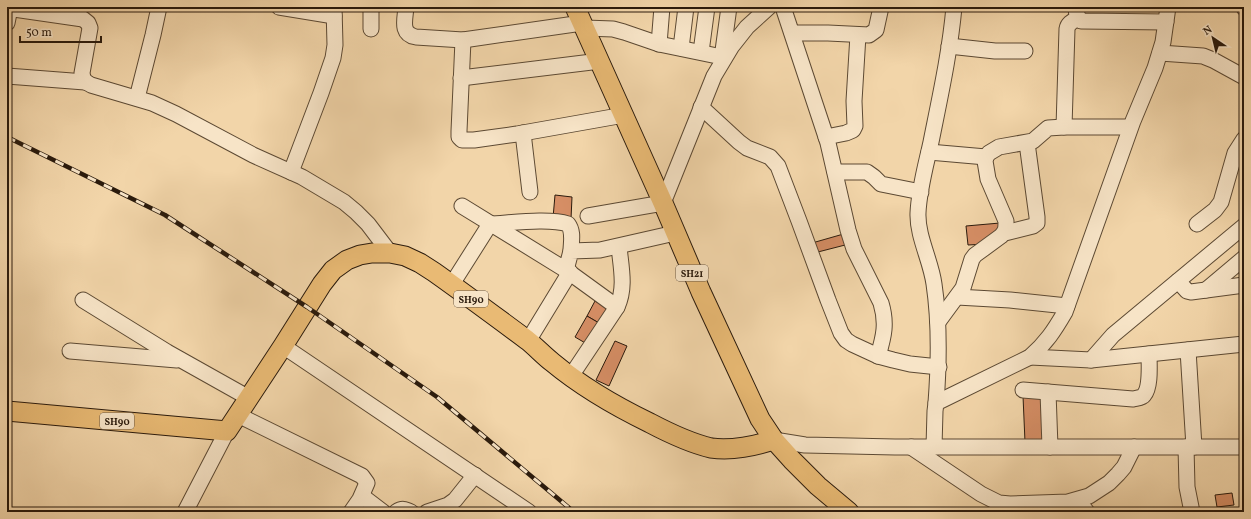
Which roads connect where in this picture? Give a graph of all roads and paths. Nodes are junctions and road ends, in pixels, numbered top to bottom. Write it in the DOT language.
graph roads {
  1 [pos="89,7"];
  2 [pos="159,7"];
  3 [pos="279,7"];
  4 [pos="370,7"];
  5 [pos="406,7"];
  6 [pos="662,7"];
  7 [pos="686,7"];
  8 [pos="706,7"];
  9 [pos="729,7"];
  10 [pos="769,7"];
  11 [pos="783,7"];
  12 [pos="881,7"];
  13 [pos="954,7"];
  14 [pos="8,8"];
  15 [pos="334,12"];
  16 [pos="1077,12"];
  17 [pos="1167,14"];
  18 [pos="581,20"];
  19 [pos="88,22"];
  20 [pos="7,24"];
  21 [pos="371,29"];
  22 [pos="792,33"];
  23 [pos="858,35"];
  24 [pos="463,40"];
  25 [pos="659,44"];
  26 [pos="950,46"];
  27 [pos="681,48"];
  28 [pos="701,52"];
  29 [pos="1025,52"];
  30 [pos="1160,53"];
  31 [pos="600,61"];
  32 [pos="722,61"];
  33 [pos="1243,71"];
  34 [pos="7,76"];
  35 [pos="461,78"];
  36 [pos="85,82"];
  37 [pos="137,98"];
  38 [pos="701,107"];
  39 [pos="624,114"];
  40 [pos="1064,127"];
  41 [pos="1130,127"];
  42 [pos="523,133"];
  43 [pos="826,137"];
  44 [pos="1244,139"];
  45 [pos="1027,143"];
  46 [pos="929,152"];
  47 [pos="986,157"];
  48 [pos="291,172"];
  49 [pos="835,172"];
  50 [pos="530,192"];
  51 [pos="920,192"];
  52 [pos="663,203"];
  53 [pos="462,206"];
  54 [pos="588,216"];
  55 [pos="490,224"];
  56 [pos="1196,224"];
  57 [pos="1244,226"];
  58 [pos="1005,233"];
  59 [pos="675,234"];
  60 [pos="619,246"];
  61 [pos="571,251"];
  62 [pos="390,253"];
  63 [pos="1244,258"];
  64 [pos="568,271"];
  65 [pos="1178,281"];
  66 [pos="452,284"];
  67 [pos="1244,285"];
  68 [pos="1206,290"];
  69 [pos="957,296"];
  70 [pos="84,300"];
  71 [pos="1067,306"];
  72 [pos="617,307"];
  73 [pos="938,322"];
  74 [pos="528,341"];
  75 [pos="1244,344"];
  76 [pos="283,346"];
  77 [pos="70,350"];
  78 [pos="1188,350"];
  79 [pos="1149,354"];
  80 [pos="878,356"];
  81 [pos="1030,358"];
  82 [pos="182,360"];
  83 [pos="1091,360"];
  84 [pos="939,366"];
  85 [pos="571,376"];
  86 [pos="1023,390"];
  87 [pos="1048,392"];
  88 [pos="249,398"];
  89 [pos="936,403"];
  90 [pos="7,411"];
  91 [pos="238,415"];
  92 [pos="227,431"];
  93 [pos="774,440"];
  94 [pos="912,447"];
  95 [pos="934,447"];
  96 [pos="1050,447"];
  97 [pos="1134,447"];
  98 [pos="1190,447"];
  99 [pos="1244,447"];
  100 [pos="475,475"];
  101 [pos="362,496"];
  102 [pos="1078,500"];
  103 [pos="184,512"];
  104 [pos="351,512"];
  105 [pos="383,512"];
  106 [pos="396,512"];
  107 [pos="411,512"];
  108 [pos="427,512"];
  109 [pos="529,512"];
  110 [pos="849,512"];
  111 [pos="1087,512"];
  112 [pos="1192,512"];
  1 -- 19 [label="street"];
  2 -- 37 [label="street"];
  3 -- 15 [label="street"];
  4 -- 21 [label="street"];
  5 -- 24 [label="street"];
  6 -- 25 [label="street"];
  7 -- 27 [label="street"];
  8 -- 28 [label="street"];
  9 -- 32 [label="street"];
  10 -- 32 [label="street"];
  11 -- 22 [label="street"];
  12 -- 23 [label="street"];
  13 -- 26 [label="street"];
  14 -- 19 [label="street"];
  14 -- 20 [label="street"];
  15 -- 48 [label="street"];
  16 -- 17 [label="street"];
  16 -- 40 [label="street"];
  17 -- 30 [label="street"];
  18 -- 24 [label="street"];
  18 -- 25 [label="street"];
  18 -- 31 [label="main road, SH21"];
  19 -- 36 [label="street"];
  22 -- 23 [label="street"];
  22 -- 43 [label="street"];
  23 -- 43 [label="street"];
  24 -- 35 [label="street"];
  25 -- 27 [label="street"];
  26 -- 29 [label="street"];
  26 -- 46 [label="street"];
  27 -- 28 [label="street"];
  28 -- 32 [label="street"];
  30 -- 33 [label="street"];
  30 -- 41 [label="street"];
  31 -- 35 [label="street"];
  31 -- 39 [label="main road, SH21"];
  32 -- 38 [label="street"];
  34 -- 36 [label="street"];
  35 -- 42 [label="street"];
  36 -- 37 [label="street"];
  37 -- 48 [label="street"];
  38 -- 52 [label="street"];
  38 -- 80 [label="street"];
  39 -- 42 [label="street"];
  39 -- 52 [label="main road, SH21"];
  40 -- 41 [label="street"];
  40 -- 45 [label="street"];
  41 -- 71 [label="street"];
  42 -- 50 [label="street"];
  43 -- 49 [label="street"];
  44 -- 56 [label="street"];
  45 -- 47 [label="street"];
  45 -- 58 [label="street"];
  46 -- 47 [label="street"];
  46 -- 51 [label="street"];
  47 -- 58 [label="street"];
  48 -- 62 [label="street"];
  49 -- 51 [label="street"];
  49 -- 80 [label="street"];
  51 -- 73 [label="street"];
  52 -- 54 [label="street"];
  52 -- 59 [label="main road, SH21"];
  53 -- 55 [label="street"];
  55 -- 61 [label="street"];
  55 -- 64 [label="street"];
  55 -- 66 [label="street"];
  57 -- 65 [label="street"];
  58 -- 69 [label="street"];
  59 -- 60 [label="street"];
  59 -- 93 [label="main road, SH21"];
  60 -- 61 [label="street"];
  60 -- 72 [label="street"];
  61 -- 64 [label="street"];
  62 -- 66 [label="main road, SH90"];
  62 -- 76 [label="main road, SH90"];
  63 -- 68 [label="street"];
  64 -- 72 [label="street"];
  64 -- 74 [label="street"];
  65 -- 68 [label="street"];
  65 -- 83 [label="street"];
  66 -- 74 [label="main road, SH90"];
  67 -- 68 [label="street"];
  69 -- 71 [label="street"];
  69 -- 73 [label="street"];
  70 -- 82 [label="street"];
  71 -- 81 [label="street"];
  72 -- 85 [label="street"];
  73 -- 84 [label="street"];
  74 -- 85 [label="main road, SH90"];
  75 -- 78 [label="street"];
  76 -- 88 [label="main road, SH90"];
  76 -- 100 [label="street"];
  77 -- 82 [label="street"];
  78 -- 79 [label="street"];
  78 -- 98 [label="street"];
  79 -- 83 [label="street"];
  79 -- 87 [label="street"];
  80 -- 84 [label="street"];
  81 -- 83 [label="street"];
  81 -- 89 [label="street"];
  82 -- 88 [label="street"];
  84 -- 89 [label="street"];
  85 -- 93 [label="main road, SH90"];
  86 -- 87 [label="street"];
  87 -- 96 [label="street"];
  88 -- 91 [label="main road, SH90"];
  89 -- 95 [label="street"];
  90 -- 92 [label="main road, SH90"];
  91 -- 92 [label="main road, SH90"];
  91 -- 101 [label="street"];
  92 -- 103 [label="street"];
  93 -- 94 [label="street"];
  93 -- 110 [label="main road, SH21"];
  94 -- 95 [label="street"];
  94 -- 102 [label="street"];
  95 -- 96 [label="street"];
  96 -- 97 [label="street"];
  97 -- 98 [label="street"];
  97 -- 102 [label="street"];
  98 -- 99 [label="street"];
  98 -- 112 [label="street"];
  100 -- 108 [label="street"];
  100 -- 109 [label="street"];
  101 -- 104 [label="street"];
  101 -- 105 [label="street"];
  102 -- 111 [label="street"];
  106 -- 107 [label="street"];
}
